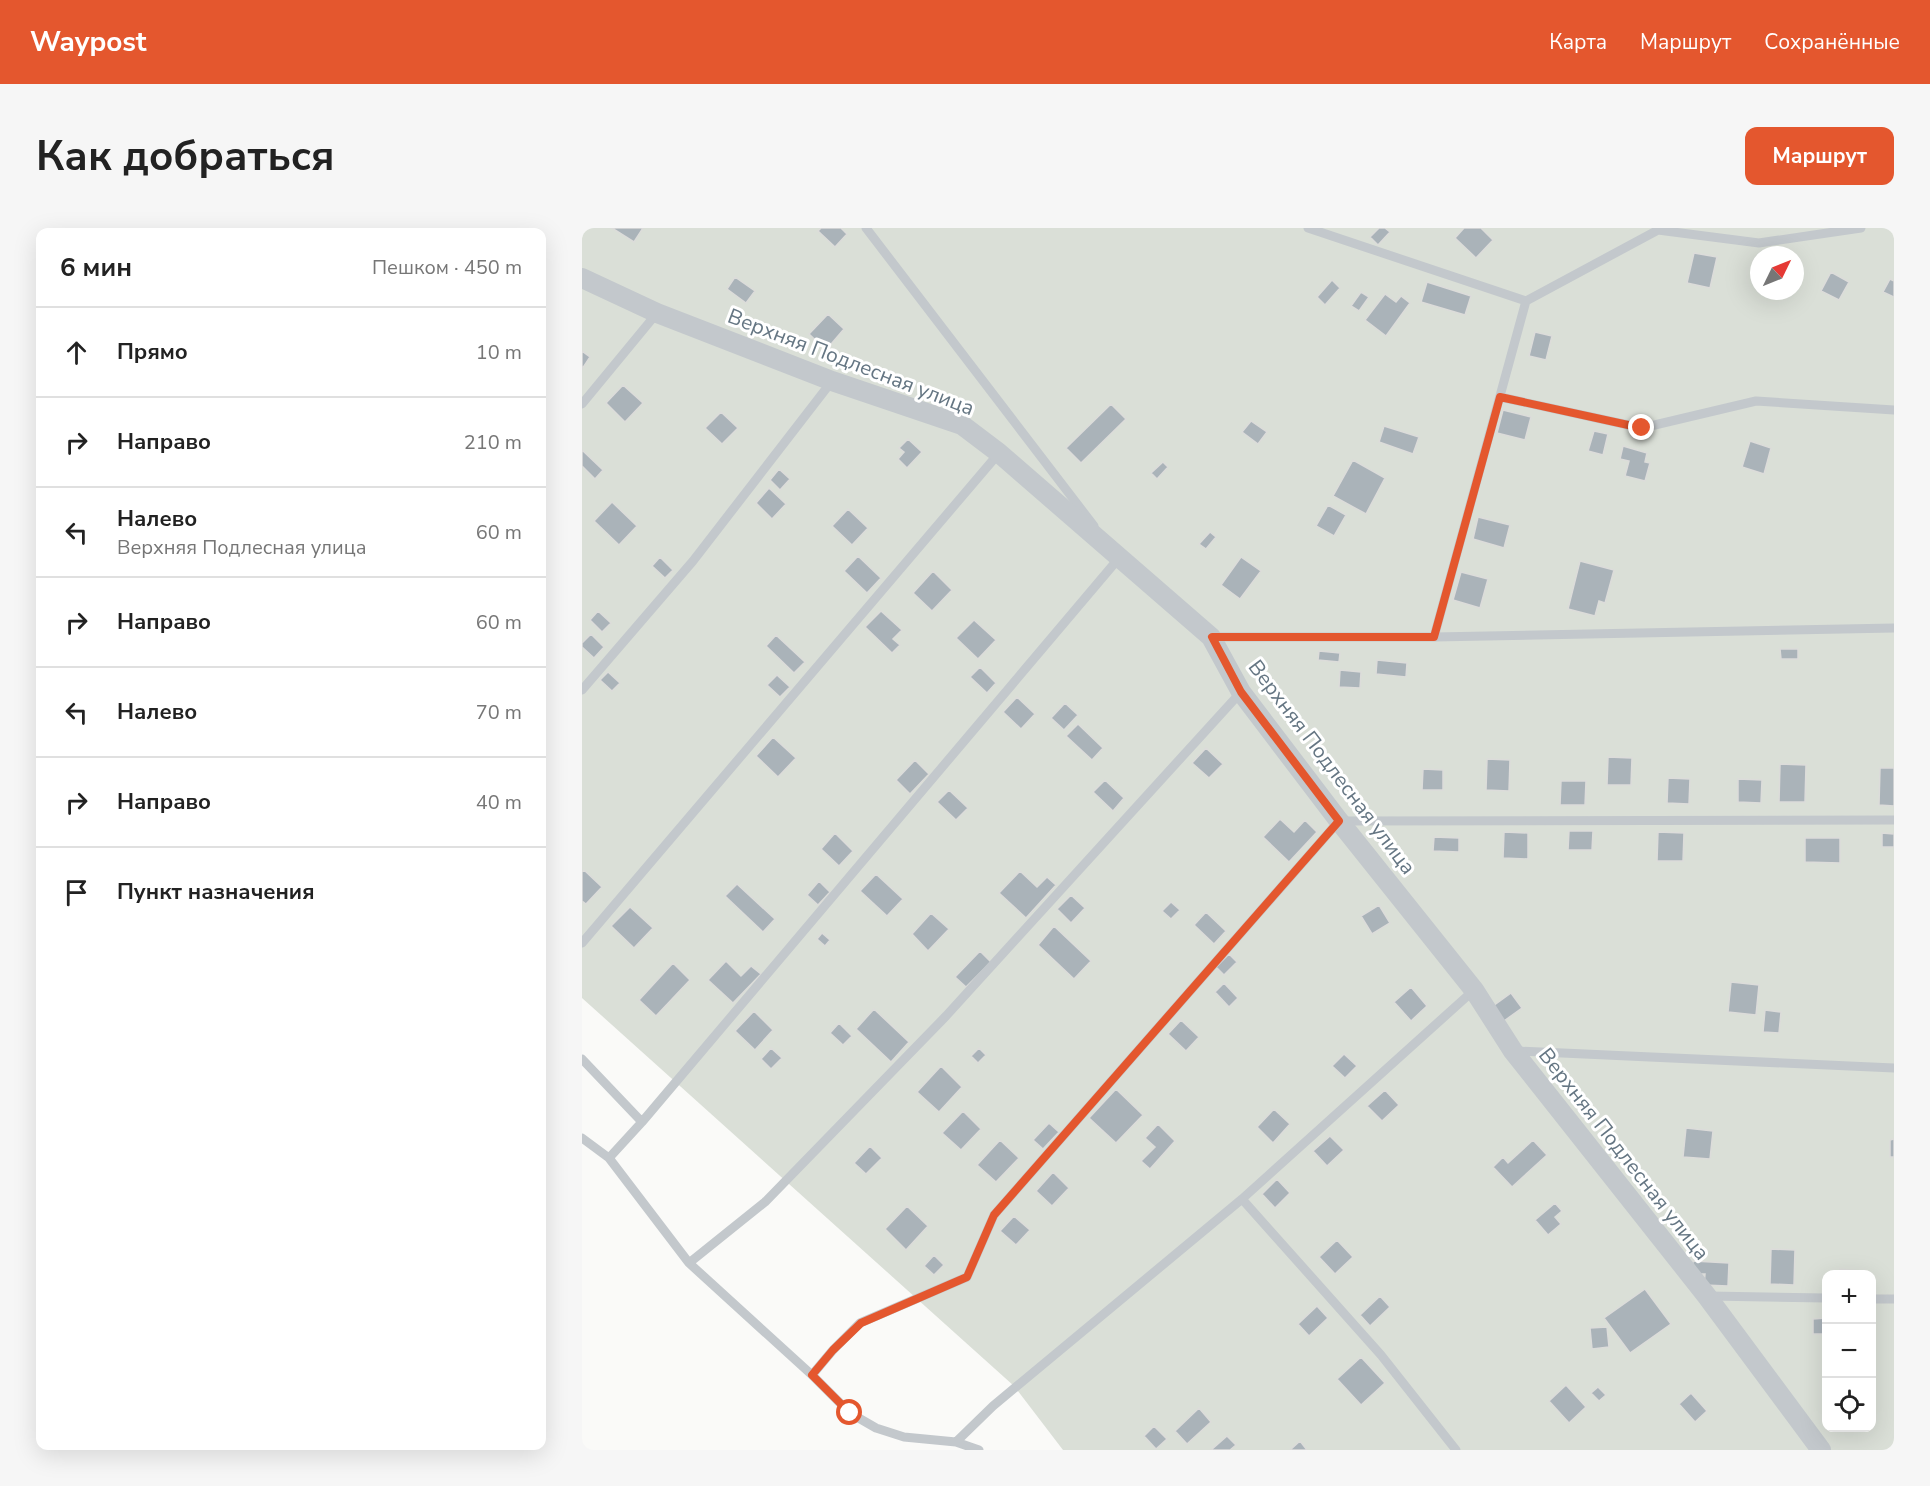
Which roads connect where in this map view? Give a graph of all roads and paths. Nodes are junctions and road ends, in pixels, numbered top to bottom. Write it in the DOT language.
graph roads {
  1 [pos="866,228"];
  2 [pos="1308,228"];
  3 [pos="1861,228"];
  4 [pos="582,278"];
  5 [pos="1526,301"];
  6 [pos="657,313"];
  7 [pos="832,381"];
  8 [pos="1500,397"];
  9 [pos="582,404"];
  10 [pos="1894,410"];
  11 [pos="999,453"];
  12 [pos="1119,558"];
  13 [pos="1894,628"];
  14 [pos="1212,637"];
  15 [pos="1434,637"];
  16 [pos="582,690"];
  17 [pos="1241,692"];
  18 [pos="1894,820"];
  19 [pos="1339,821"];
  20 [pos="582,943"];
  21 [pos="1474,990"];
  22 [pos="1513,1051"];
  23 [pos="582,1059"];
  24 [pos="1894,1068"];
  25 [pos="642,1122"];
  26 [pos="582,1138"];
  27 [pos="609,1158"];
  28 [pos="1242,1199"];
  29 [pos="689,1263"];
  30 [pos="1706,1296"];
  31 [pos="1822,1298"];
  32 [pos="1876,1299"];
  33 [pos="1894,1299"];
  34 [pos="812,1375"];
  35 [pos="956,1442"];
  36 [pos="979,1450"];
  37 [pos="1456,1450"];
  38 [pos="1821,1450"];
  1 -- 12 [label="lane"];
  2 -- 5 [label="lane"];
  3 -- 5 [label="lane"];
  4 -- 6 [label="street, Верхняя Подлесная улица"];
  5 -- 8 [label="lane"];
  6 -- 7 [label="street, Верхняя Подлесная улица"];
  6 -- 9 [label="lane"];
  7 -- 11 [label="street, Верхняя Подлесная улица"];
  7 -- 16 [label="lane"];
  8 -- 10 [label="lane"];
  8 -- 15 [label="lane"];
  11 -- 12 [label="street, Верхняя Подлесная улица"];
  11 -- 20 [label="lane"];
  12 -- 14 [label="street, Верхняя Подлесная улица"];
  12 -- 25 [label="lane"];
  13 -- 15 [label="lane"];
  14 -- 15 [label="lane"];
  14 -- 17 [label="street, Верхняя Подлесная улица"];
  17 -- 19 [label="street, Верхняя Подлесная улица"];
  17 -- 29 [label="lane"];
  18 -- 19 [label="lane"];
  19 -- 21 [label="street, Верхняя Подлесная улица"];
  19 -- 34 [label="lane"];
  21 -- 22 [label="street, Верхняя Подлесная улица"];
  21 -- 28 [label="lane"];
  22 -- 24 [label="lane"];
  22 -- 30 [label="street, Верхняя Подлесная улица"];
  23 -- 25 [label="lane"];
  25 -- 27 [label="lane"];
  26 -- 27 [label="lane"];
  27 -- 29 [label="lane"];
  28 -- 35 [label="lane"];
  28 -- 37 [label="lane"];
  29 -- 34 [label="lane"];
  30 -- 31 [label="lane"];
  30 -- 38 [label="street, Верхняя Подлесная улица"];
  32 -- 33 [label="lane"];
  34 -- 35 [label="lane"];
  35 -- 36 [label="lane"];
}
